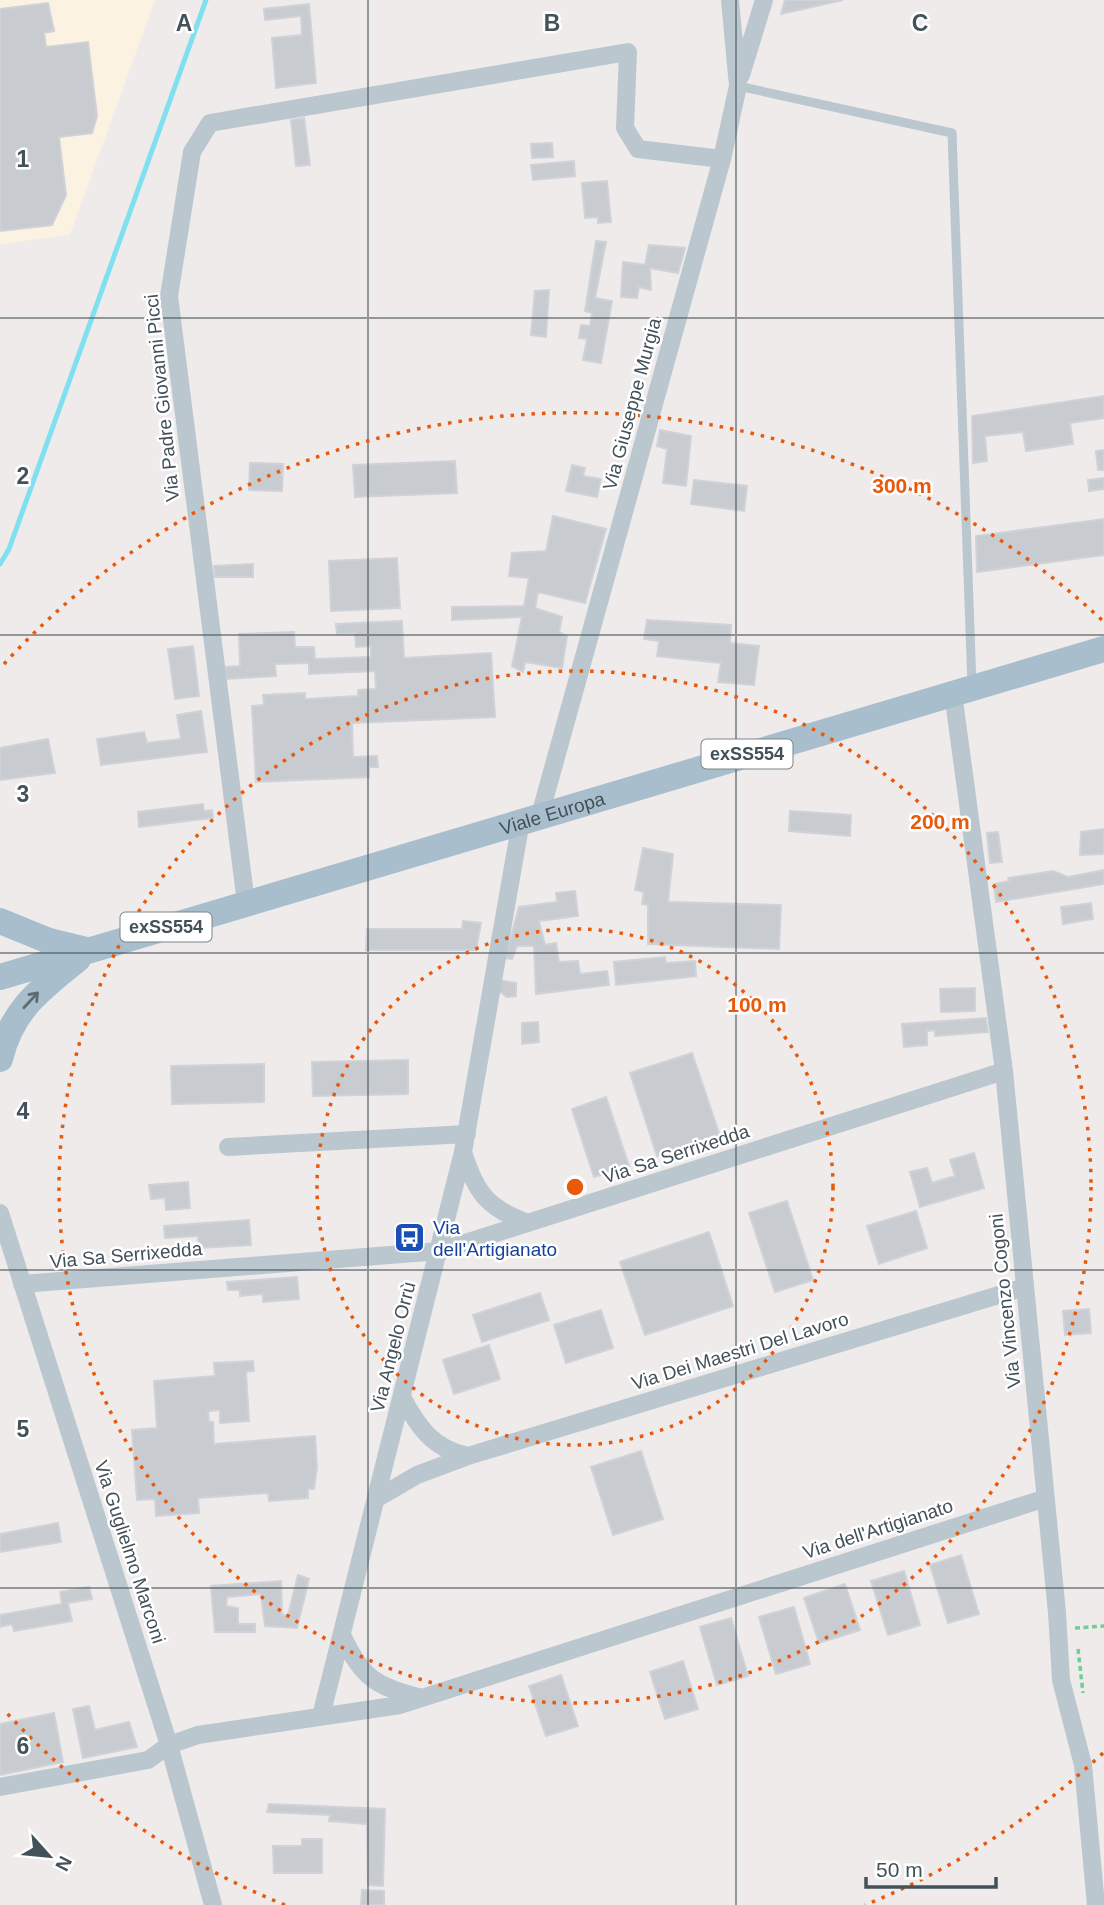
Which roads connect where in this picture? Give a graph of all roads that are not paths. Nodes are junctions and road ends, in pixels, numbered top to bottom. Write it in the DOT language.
graph roads {
  1 [pos="730,0"];
  2 [pos="764,0"];
  3 [pos="738,86"];
  4 [pos="722,159"];
  5 [pos="1104,649"];
  6 [pos="962,690"];
  7 [pos="531,818"];
  8 [pos="246,902"];
  9 [pos="0,921"];
  10 [pos="87,951"];
  11 [pos="0,977"];
  12 [pos="0,1059"];
  13 [pos="1003,1071"];
  14 [pos="465,1143"];
  15 [pos="228,1147"];
  16 [pos="0,1213"];
  17 [pos="527,1223"];
  18 [pos="440,1251"];
  19 [pos="22,1284"];
  20 [pos="1025,1287"];
  21 [pos="402,1397"];
  22 [pos="468,1456"];
  23 [pos="1046,1498"];
  24 [pos="376,1499"];
  25 [pos="342,1634"];
  26 [pos="422,1698"];
  27 [pos="321,1716"];
  28 [pos="169,1745"];
  29 [pos="0,1787"];
  30 [pos="213,1905"];
  31 [pos="1096,1905"];
  1 -- 3 [label="street, Via Giuseppe Murgia"];
  2 -- 3 [label="street"];
  3 -- 4 [label="street, Via Giuseppe Murgia"];
  3 -- 6 [label="lane"];
  4 -- 7 [label="street, Via Giuseppe Murgia"];
  4 -- 8 [label="street, Via Padre Giovanni Picci"];
  5 -- 6 [label="main road, Viale Europa / exSS554"];
  6 -- 7 [label="main road, Viale Europa / exSS554"];
  6 -- 13 [label="street, Via Vincenzo Cogoni"];
  7 -- 8 [label="main road, Viale Europa / exSS554"];
  7 -- 14 [label="street, Via Angelo Orrù"];
  8 -- 10 [label="main road, Viale Europa / exSS554"];
  9 -- 10 [label="main road"];
  10 -- 11 [label="main road, Viale Europa / exSS554"];
  12 -- 10 [label="main road, one-way"];
  13 -- 17 [label="street, Via Sa Serrixedda"];
  13 -- 20 [label="street, Via Vincenzo Cogoni"];
  14 -- 15 [label="street"];
  14 -- 17 [label="street"];
  14 -- 18 [label="street, Via Angelo Orrù"];
  16 -- 19 [label="street, Via Guglielmo Marconi"];
  17 -- 18 [label="street, Via Sa Serrixedda"];
  18 -- 19 [label="street, Via Sa Serrixedda"];
  18 -- 21 [label="street, Via Angelo Orrù"];
  19 -- 28 [label="street, Via Guglielmo Marconi"];
  20 -- 22 [label="street, Via Dei Maestri Del Lavoro"];
  20 -- 23 [label="street, Via Vincenzo Cogoni"];
  21 -- 22 [label="street"];
  21 -- 24 [label="street, Via Angelo Orrù"];
  22 -- 24 [label="street, Via Dei Maestri Del Lavoro"];
  23 -- 26 [label="street, Via dell'Artigianato"];
  23 -- 31 [label="street, Via Vincenzo Cogoni"];
  24 -- 25 [label="street, Via Angelo Orrù"];
  25 -- 26 [label="street"];
  25 -- 27 [label="street, Via Angelo Orrù"];
  26 -- 27 [label="street, Via dell'Artigianato"];
  27 -- 28 [label="street, Via dell'Artigianato"];
  28 -- 29 [label="street, Via dell'Artigianato"];
  28 -- 30 [label="street, Via Guglielmo Marconi"];
}
